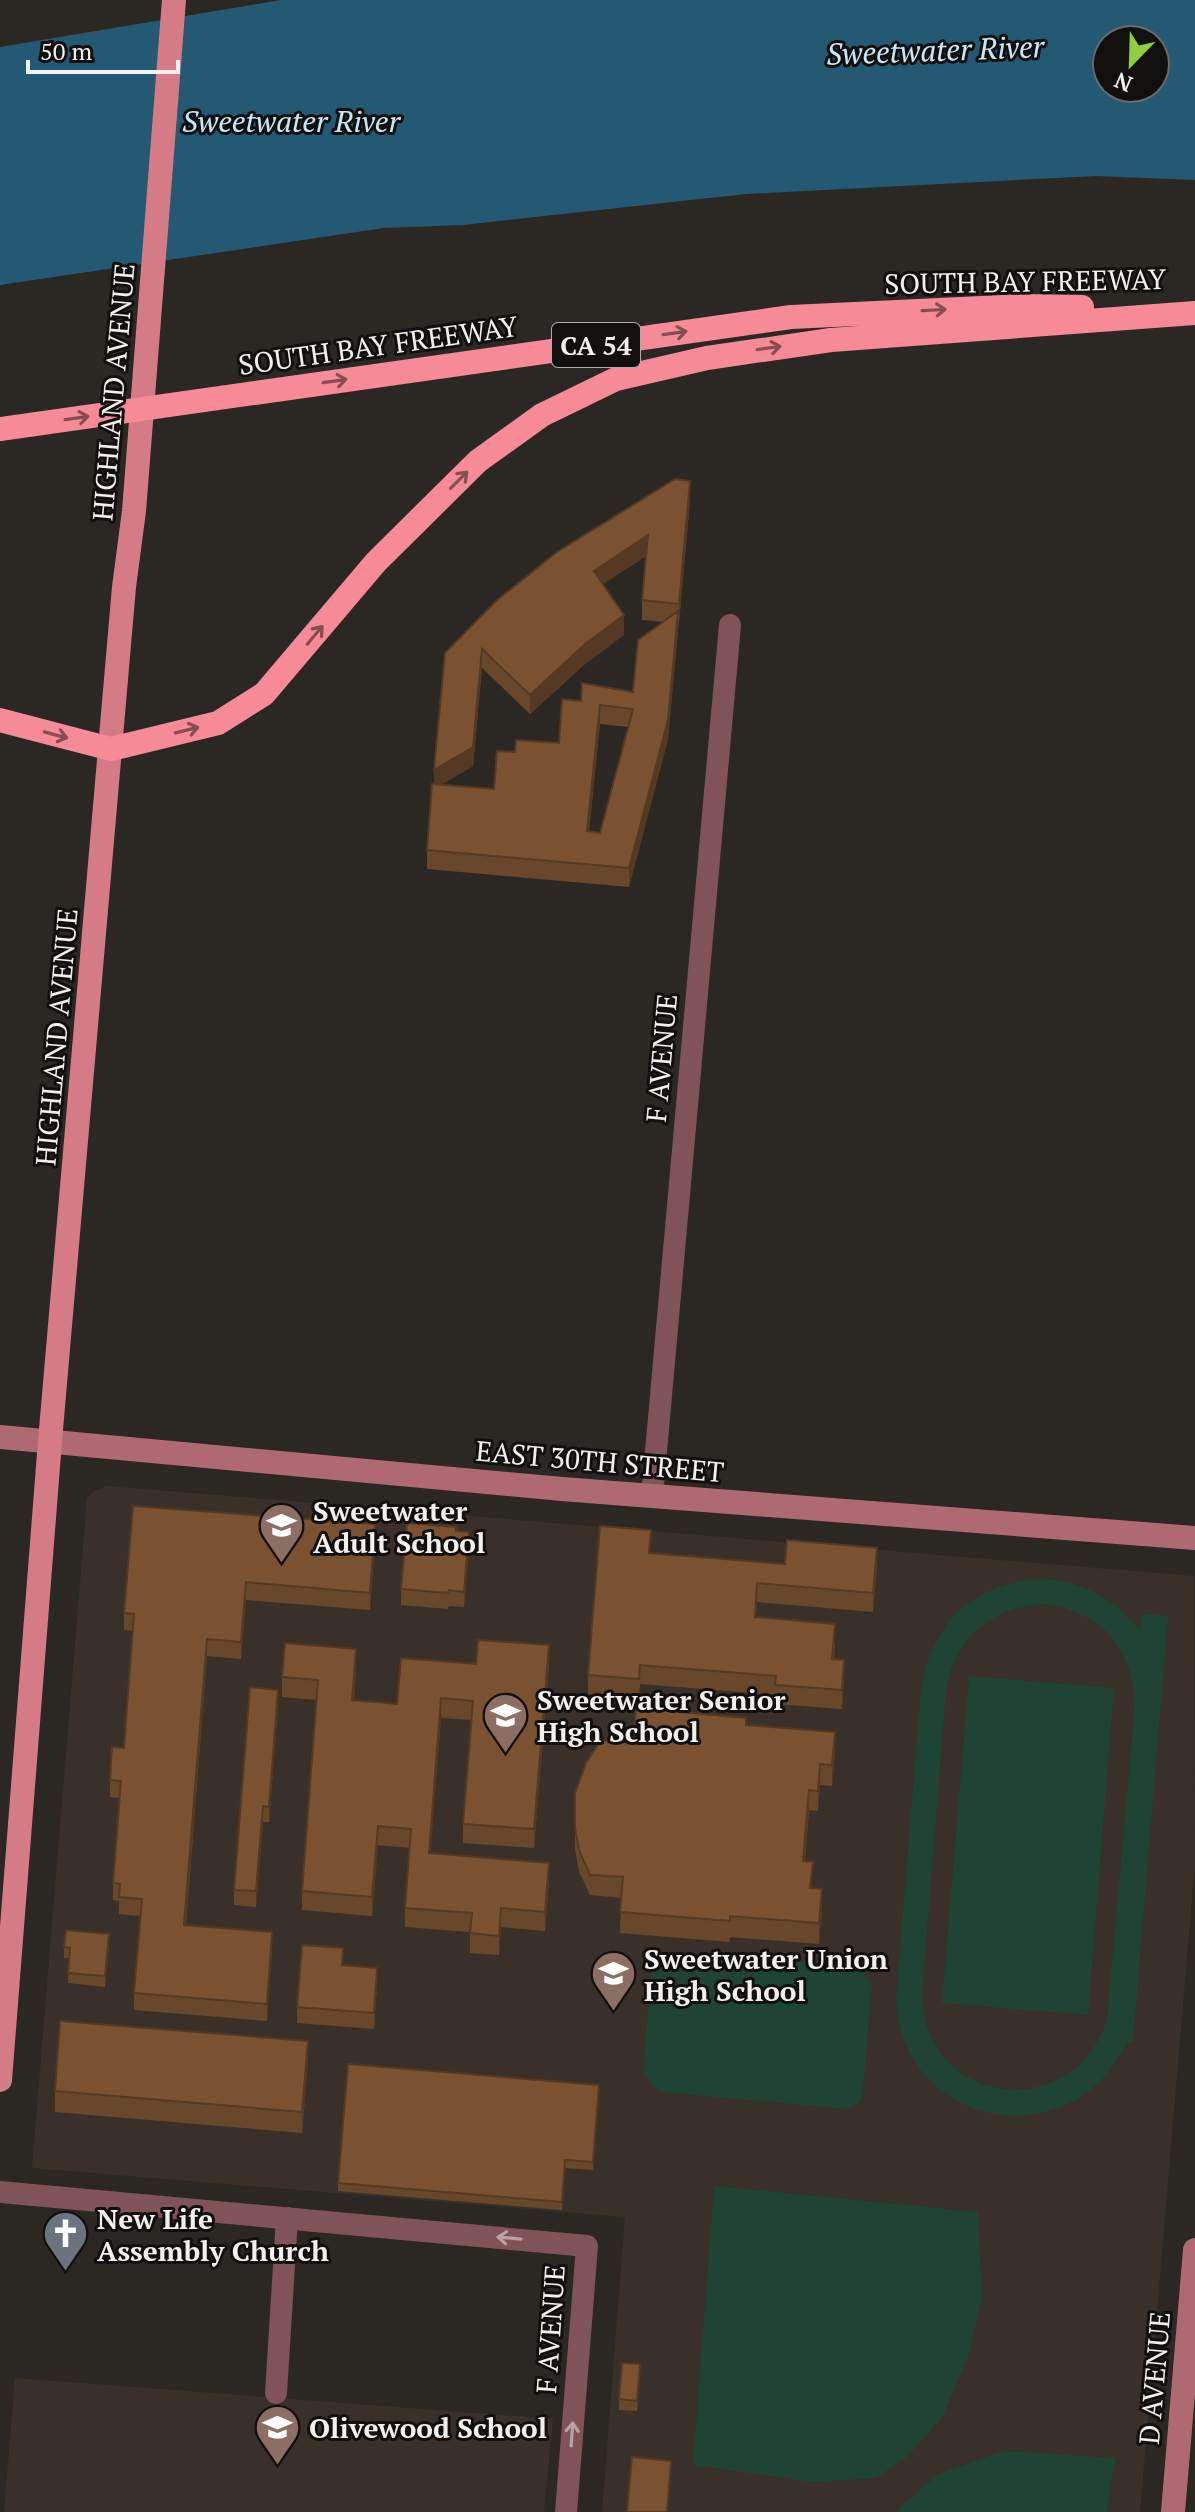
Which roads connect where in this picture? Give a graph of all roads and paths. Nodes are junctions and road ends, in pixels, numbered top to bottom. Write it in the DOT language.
graph roads {
  1 [pos="174,0"];
  2 [pos="1195,311"];
  3 [pos="0,429"];
  4 [pos="730,625"];
  5 [pos="0,720"];
  6 [pos="111,749"];
  7 [pos="0,1437"];
  8 [pos="50,1441"];
  9 [pos="652,1496"];
  10 [pos="1195,1538"];
  11 [pos="2,2043"];
  12 [pos="0,2080"];
  13 [pos="0,2192"];
  14 [pos="287,2218"];
  15 [pos="1195,2250"];
  16 [pos="276,2393"];
  17 [pos="1187,2438"];
  18 [pos="566,2512"];
  19 [pos="1173,2512"];
  1 -- 6 [label="main road, HIGHLAND AVENUE"];
  3 -- 2 [label="highway, SOUTH BAY FREEWAY / CA 54, one-way"];
  6 -- 2 [label="highway, one-way"];
  4 -- 9 [label="street, F AVENUE"];
  5 -- 6 [label="highway, one-way"];
  6 -- 8 [label="main road, HIGHLAND AVENUE"];
  7 -- 8 [label="main road, EAST 30TH STREET"];
  8 -- 9 [label="main road, EAST 30TH STREET"];
  8 -- 11 [label="main road, HIGHLAND AVENUE"];
  9 -- 10 [label="main road, EAST 30TH STREET"];
  11 -- 12 [label="main road, HIGHLAND AVENUE"];
  13 -- 14 [label="street"];
  14 -- 16 [label="street"];
  18 -- 14 [label="street, F AVENUE, one-way"];
  15 -- 17 [label="main road, D AVENUE"];
  17 -- 19 [label="main road, D AVENUE"];
}
